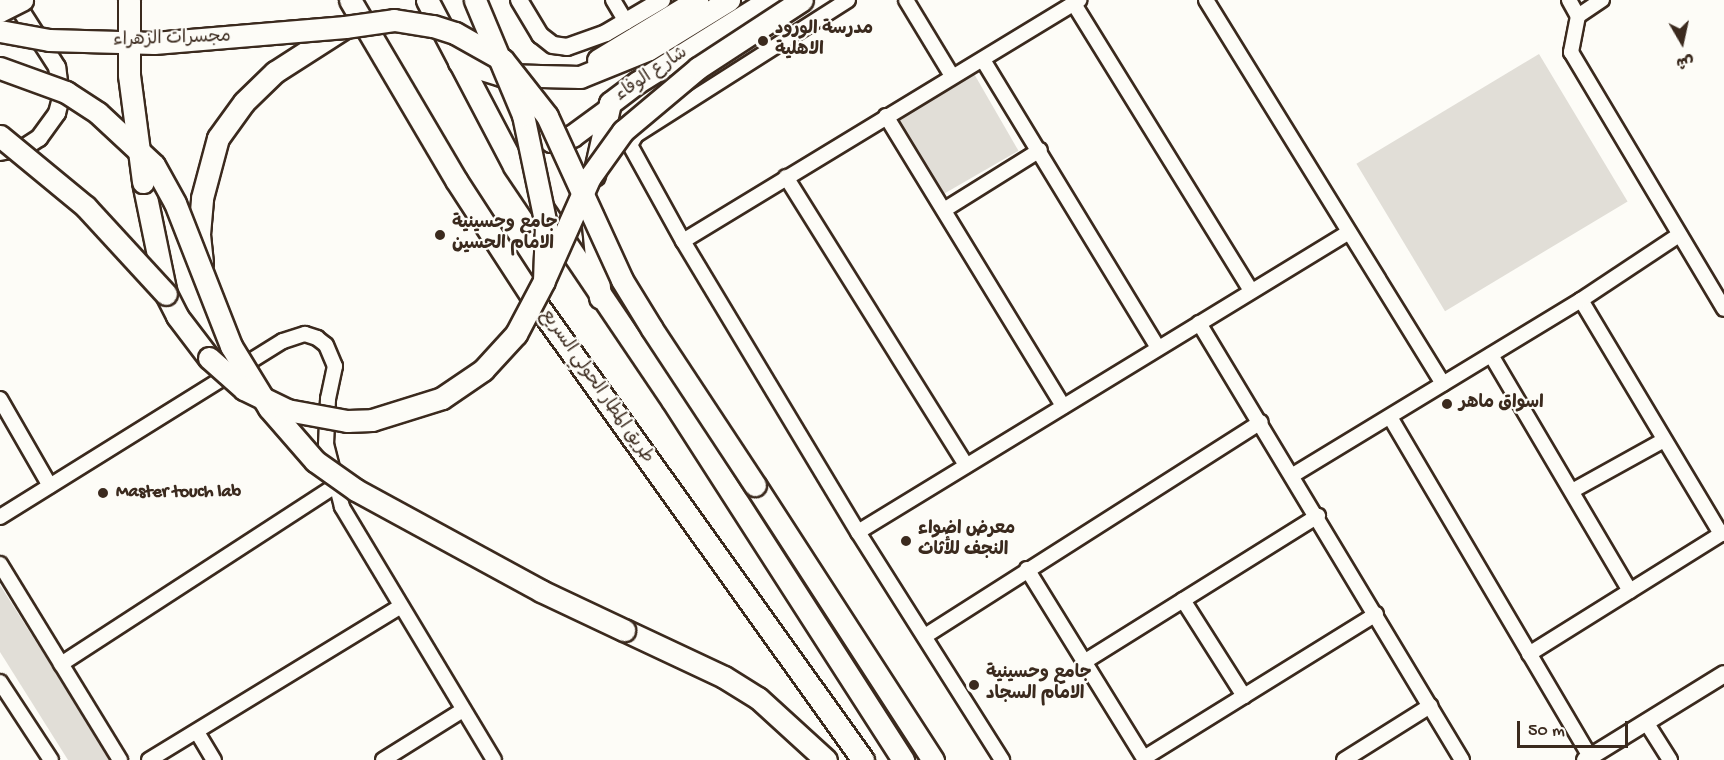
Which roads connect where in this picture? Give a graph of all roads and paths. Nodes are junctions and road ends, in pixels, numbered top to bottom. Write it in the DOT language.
graph roads {
  1 [pos="14,0"];
  2 [pos="22,0"];
  3 [pos="129,0"];
  4 [pos="350,0"];
  5 [pos="427,0"];
  6 [pos="475,0"];
  7 [pos="519,0"];
  8 [pos="613,0"];
  9 [pos="662,0"];
  10 [pos="697,0"];
  11 [pos="729,0"];
  12 [pos="770,0"];
  13 [pos="802,0"];
  14 [pos="848,0"];
  15 [pos="906,0"];
  16 [pos="1206,0"];
  17 [pos="1569,0"];
  18 [pos="1602,0"];
  19 [pos="1077,2"];
  20 [pos="0,11"];
  21 [pos="1578,16"];
  22 [pos="626,22"];
  23 [pos="345,27"];
  24 [pos="0,31"];
  25 [pos="503,60"];
  26 [pos="983,60"];
  27 [pos="459,62"];
  28 [pos="0,68"];
  29 [pos="952,76"];
  30 [pos="580,77"];
  31 [pos="606,111"];
  32 [pos="886,116"];
  33 [pos="0,136"];
  34 [pos="1040,150"];
  35 [pos="0,152"];
  36 [pos="786,177"];
  37 [pos="944,210"];
  38 [pos="1349,232"];
  39 [pos="1679,236"];
  40 [pos="683,241"];
  41 [pos="544,281"];
  42 [pos="204,282"];
  43 [pos="1251,291"];
  44 [pos="166,294"];
  45 [pos="600,298"];
  46 [pos="1581,300"];
  47 [pos="1724,309"];
  48 [pos="1199,323"];
  49 [pos="1158,348"];
  50 [pos="1491,355"];
  51 [pos="1443,384"];
  52 [pos="0,399"];
  53 [pos="1063,406"];
  54 [pos="1390,417"];
  55 [pos="1261,422"];
  56 [pos="1664,440"];
  57 [pos="966,465"];
  58 [pos="1293,475"];
  59 [pos="50,486"];
  60 [pos="334,487"];
  61 [pos="1572,491"];
  62 [pos="1318,516"];
  63 [pos="0,517"];
  64 [pos="858,532"];
  65 [pos="1722,533"];
  66 [pos="0,564"];
  67 [pos="1027,569"];
  68 [pos="1630,591"];
  69 [pos="1183,600"];
  70 [pos="400,607"];
  71 [pos="1376,615"];
  72 [pos="925,636"];
  73 [pos="1529,654"];
  74 [pos="1084,662"];
  75 [pos="61,663"];
  76 [pos="1724,674"];
  77 [pos="1,688"];
  78 [pos="1244,696"];
  79 [pos="1430,706"];
  80 [pos="463,710"];
  81 [pos="1646,722"];
  82 [pos="196,732"];
  83 [pos="1588,758"];
  84 [pos="1144,759"];
  85 [pos="51,760"];
  86 [pos="120,760"];
  87 [pos="149,760"];
  88 [pos="214,760"];
  89 [pos="383,760"];
  90 [pos="494,760"];
  91 [pos="826,760"];
  92 [pos="863,760"];
  93 [pos="903,760"];
  94 [pos="933,760"];
  95 [pos="1002,760"];
  96 [pos="1344,760"];
  97 [pos="1462,760"];
  98 [pos="1670,760"];
  1 -- 35 [label="street"];
  2 -- 20 [label="main road, bridge"];
  3 -- 44 [label="main road, bridge"];
  4 -- 92 [label="main road, طريق المطار الحولي السريع"];
  5 -- 27 [label="main road"];
  6 -- 41 [label="main road, bridge"];
  7 -- 22 [label="street"];
  8 -- 22 [label="street"];
  9 -- 22 [label="street"];
  10 -- 25 [label="main road"];
  11 -- 30 [label="main road, شارع الوفاء"];
  12 -- 31 [label="main road, شارع الوفاء"];
  13 -- 41 [label="main road, bridge"];
  14 -- 40 [label="street"];
  15 -- 29 [label="street"];
  16 -- 38 [label="street"];
  17 -- 21 [label="street"];
  18 -- 21 [label="street"];
  19 -- 26 [label="street"];
  19 -- 43 [label="street"];
  21 -- 39 [label="street"];
  23 -- 24 [label="main road, مجسرات الزهراء, bridge"];
  23 -- 25 [label="main road, مجسرات الزهراء, bridge"];
  23 -- 42 [label="main road, bridge"];
  25 -- 94 [label="main road, bridge"];
  26 -- 29 [label="street"];
  26 -- 34 [label="street"];
  27 -- 30 [label="main road, شارع الوفاء"];
  27 -- 45 [label="main road"];
  28 -- 42 [label="main road, bridge"];
  29 -- 32 [label="street"];
  30 -- 31 [label="main road"];
  31 -- 45 [label="main road, شارع الوفاء"];
  32 -- 36 [label="street"];
  32 -- 37 [label="street"];
  33 -- 44 [label="main road, bridge"];
  34 -- 37 [label="street"];
  34 -- 49 [label="street"];
  36 -- 40 [label="street"];
  36 -- 57 [label="street"];
  37 -- 53 [label="street"];
  38 -- 43 [label="street"];
  38 -- 51 [label="street"];
  39 -- 46 [label="street"];
  39 -- 47 [label="street"];
  40 -- 64 [label="street"];
  41 -- 44 [label="main road, bridge"];
  42 -- 91 [label="main road, bridge"];
  43 -- 48 [label="street"];
  45 -- 93 [label="main road"];
  46 -- 50 [label="street"];
  46 -- 56 [label="street"];
  48 -- 49 [label="street"];
  48 -- 55 [label="street"];
  49 -- 53 [label="street"];
  50 -- 51 [label="street"];
  50 -- 61 [label="street"];
  51 -- 54 [label="street"];
  52 -- 59 [label="street"];
  53 -- 57 [label="street"];
  54 -- 58 [label="street"];
  54 -- 73 [label="street"];
  55 -- 58 [label="street"];
  55 -- 67 [label="street"];
  56 -- 61 [label="street"];
  56 -- 65 [label="street"];
  57 -- 64 [label="street"];
  58 -- 62 [label="street"];
  59 -- 60 [label="street"];
  59 -- 63 [label="street"];
  60 -- 70 [label="street"];
  60 -- 75 [label="street"];
  61 -- 68 [label="street"];
  62 -- 69 [label="street"];
  62 -- 71 [label="street"];
  64 -- 72 [label="street"];
  65 -- 68 [label="street"];
  66 -- 75 [label="street"];
  67 -- 72 [label="street"];
  67 -- 74 [label="street"];
  68 -- 73 [label="street"];
  69 -- 74 [label="street"];
  69 -- 78 [label="street"];
  70 -- 80 [label="street"];
  70 -- 82 [label="street"];
  71 -- 78 [label="street"];
  71 -- 79 [label="street"];
  72 -- 95 [label="street"];
  73 -- 83 [label="street"];
  74 -- 84 [label="street"];
  75 -- 86 [label="street"];
  76 -- 81 [label="street"];
  77 -- 85 [label="street"];
  78 -- 84 [label="street"];
  79 -- 96 [label="street"];
  79 -- 97 [label="street"];
  80 -- 89 [label="street"];
  80 -- 90 [label="street"];
  81 -- 83 [label="street"];
  81 -- 98 [label="street"];
  82 -- 87 [label="street"];
  82 -- 88 [label="street"];
}
